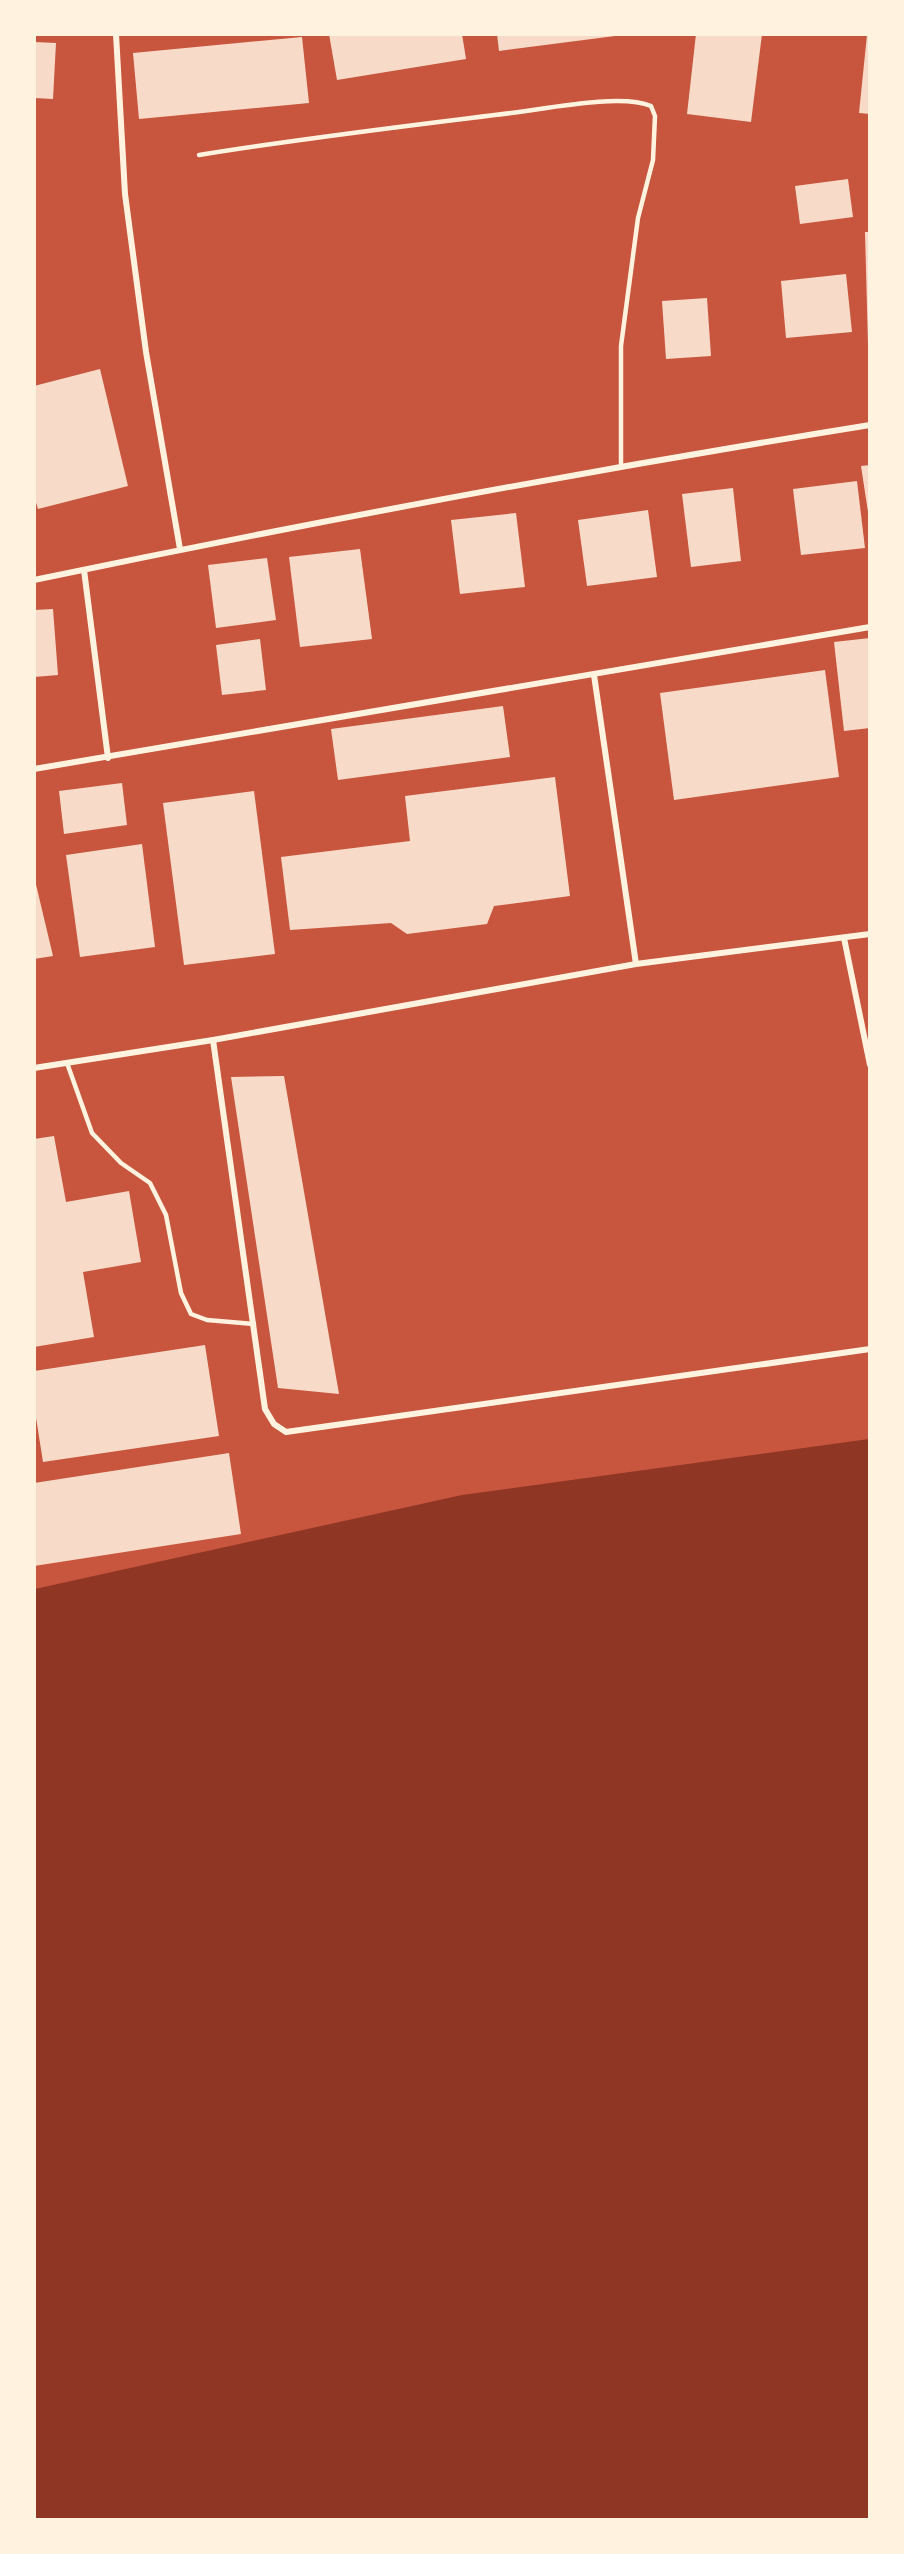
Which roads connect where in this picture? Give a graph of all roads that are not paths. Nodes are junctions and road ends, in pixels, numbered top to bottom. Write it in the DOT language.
graph roads {
  1 [pos="116,34"];
  2 [pos="199,155"];
  3 [pos="870,425"];
  4 [pos="621,465"];
  5 [pos="180,549"];
  6 [pos="84,570"];
  7 [pos="34,580"];
  8 [pos="870,627"];
  9 [pos="594,675"];
  10 [pos="108,758"];
  11 [pos="34,769"];
  12 [pos="870,934"];
  13 [pos="844,938"];
  14 [pos="636,964"];
  15 [pos="213,1040"];
  16 [pos="67,1063"];
  17 [pos="870,1065"];
  18 [pos="34,1068"];
  19 [pos="254,1324"];
  20 [pos="870,1349"];
  1 -- 5 [label="street"];
  2 -- 4 [label="lane"];
  3 -- 4 [label="street"];
  4 -- 5 [label="street"];
  5 -- 6 [label="street"];
  6 -- 7 [label="street"];
  6 -- 10 [label="street"];
  8 -- 9 [label="street"];
  9 -- 10 [label="street"];
  9 -- 14 [label="street"];
  10 -- 11 [label="street"];
  12 -- 13 [label="street"];
  13 -- 14 [label="street"];
  13 -- 17 [label="street"];
  14 -- 15 [label="street"];
  15 -- 16 [label="street"];
  15 -- 19 [label="street"];
  16 -- 18 [label="street"];
  16 -- 19 [label="lane"];
  19 -- 20 [label="street"];
}
